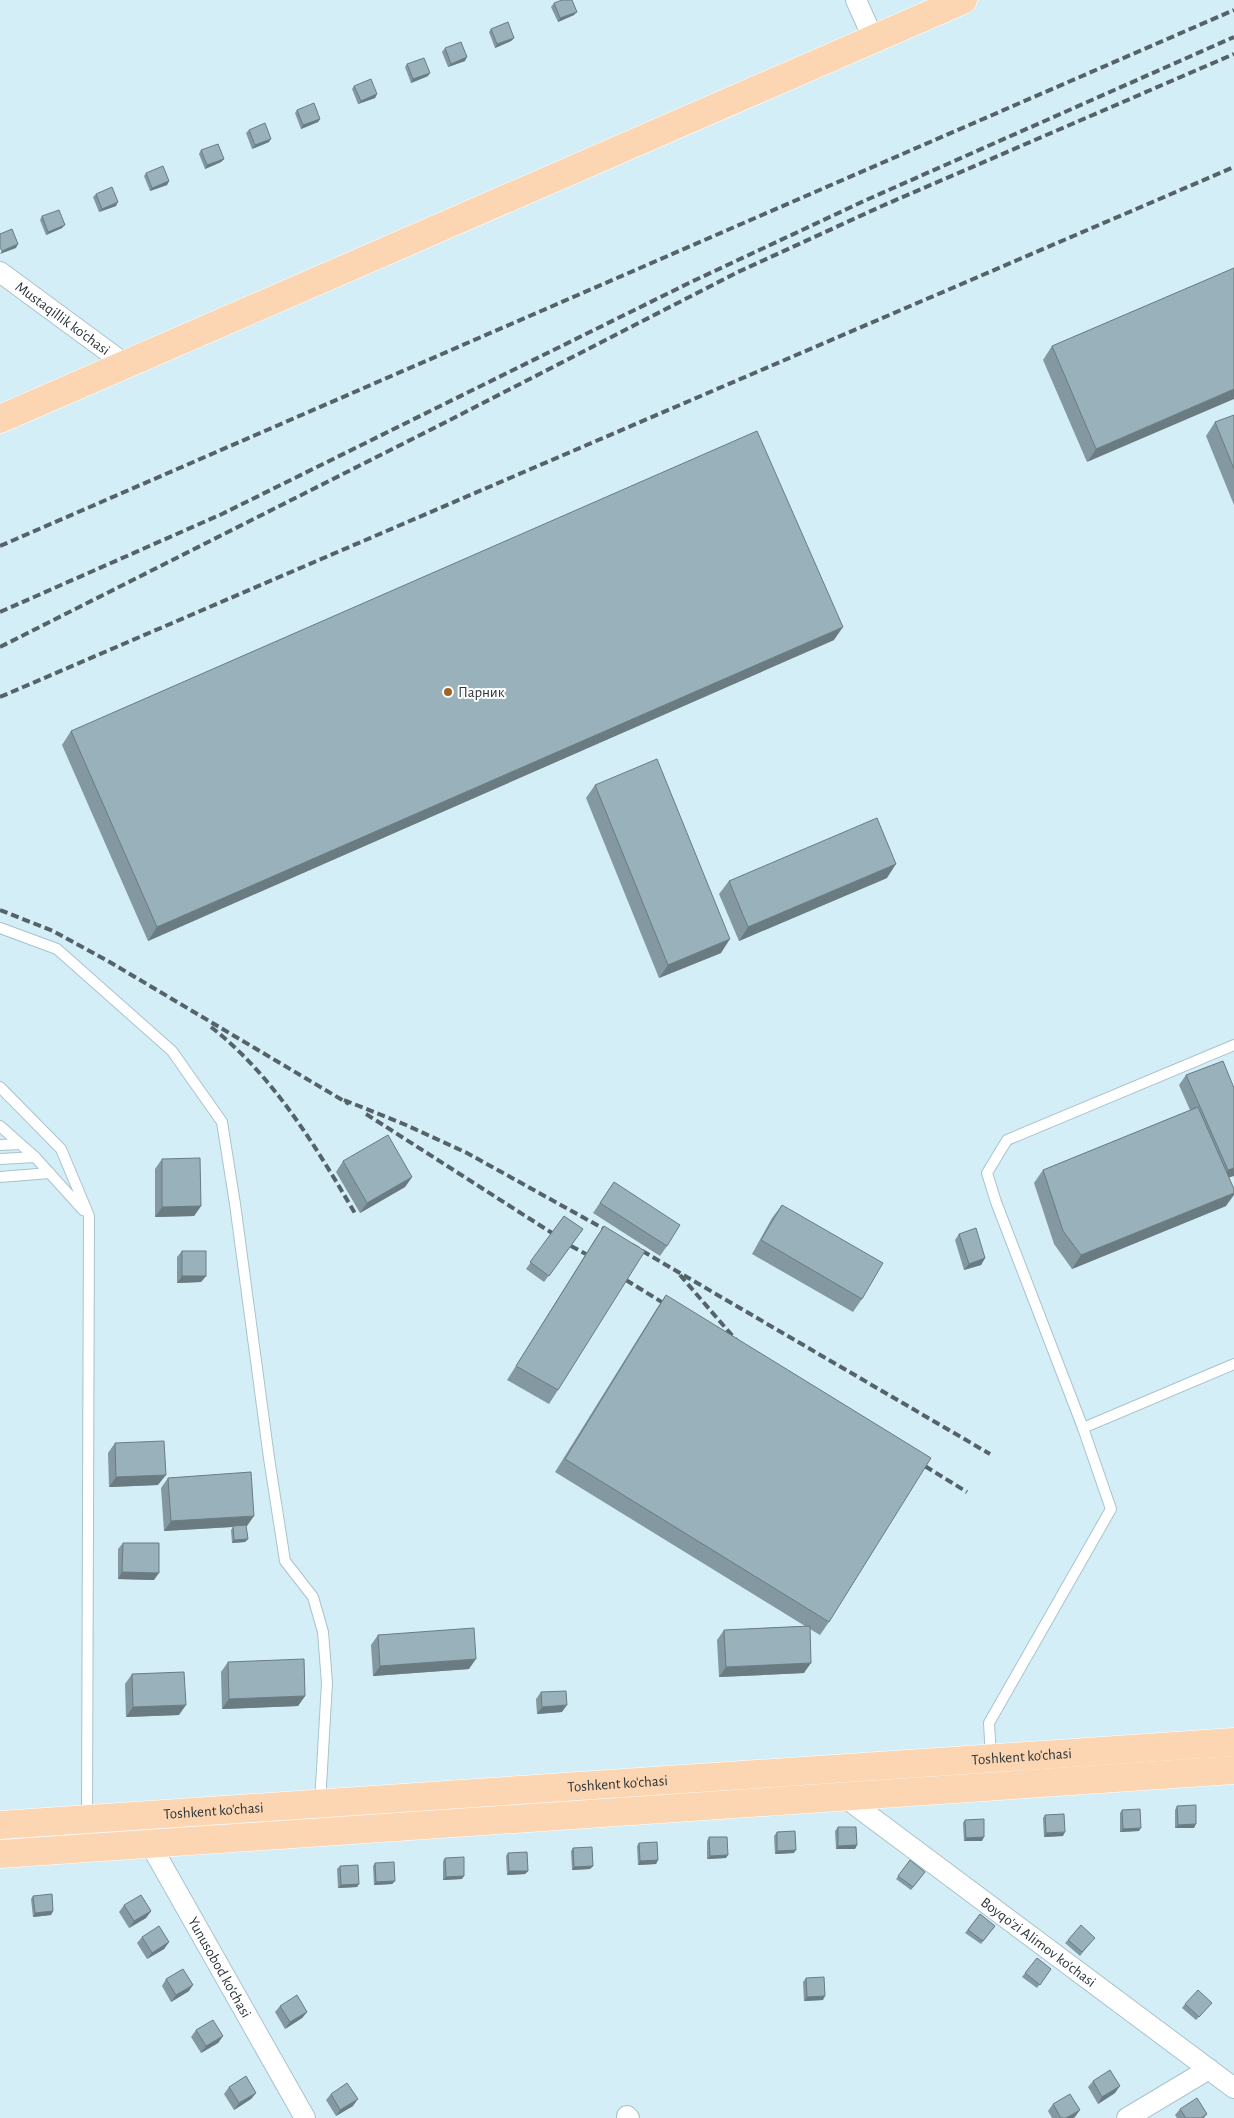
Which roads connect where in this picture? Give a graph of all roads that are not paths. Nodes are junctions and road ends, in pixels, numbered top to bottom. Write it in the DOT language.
graph roads {
  1 [pos="856,0"];
  2 [pos="963,0"];
  3 [pos="873,38"];
  4 [pos="0,272"];
  5 [pos="125,364"];
  6 [pos="0,418"];
  7 [pos="0,928"];
  8 [pos="1234,1045"];
  9 [pos="0,1087"];
  10 [pos="2,1129"];
  11 [pos="20,1144"];
  12 [pos="0,1145"];
  13 [pos="35,1157"];
  14 [pos="0,1159"];
  15 [pos="50,1173"];
  16 [pos="0,1176"];
  17 [pos="89,1216"];
  18 [pos="1234,1364"];
  19 [pos="1083,1428"];
  20 [pos="1234,1742"];
  21 [pos="991,1758"];
  22 [pos="1234,1770"];
  23 [pos="843,1796"];
  24 [pos="320,1804"];
  25 [pos="135,1817"];
  26 [pos="87,1818"];
  27 [pos="0,1825"];
  28 [pos="150,1844"];
  29 [pos="0,1854"];
  30 [pos="1209,2069"];
  31 [pos="1234,2088"];
  32 [pos="305,2118"];
  33 [pos="1127,2118"];
  1 -- 3 [label="street"];
  2 -- 3 [label="main road"];
  3 -- 5 [label="main road"];
  4 -- 5 [label="street, Mustaqillik ko'chasi"];
  5 -- 6 [label="main road"];
  7 -- 24 [label="lane"];
  8 -- 19 [label="lane"];
  9 -- 17 [label="lane"];
  10 -- 11 [label="lane"];
  11 -- 12 [label="lane"];
  11 -- 13 [label="lane"];
  13 -- 14 [label="lane"];
  13 -- 15 [label="lane"];
  15 -- 16 [label="lane"];
  15 -- 17 [label="lane"];
  17 -- 26 [label="lane"];
  18 -- 19 [label="lane"];
  19 -- 21 [label="lane"];
  20 -- 21 [label="main road, Toshkent ko'chasi"];
  21 -- 24 [label="main road, Toshkent ko'chasi"];
  22 -- 23 [label="main road, Toshkent ko'chasi"];
  23 -- 28 [label="main road, Toshkent ko'chasi"];
  23 -- 30 [label="street, Boyqo'zi Alimov ko'chasi"];
  24 -- 25 [label="main road, Toshkent ko'chasi"];
  25 -- 26 [label="main road, Toshkent ko'chasi"];
  25 -- 28 [label="street, Yunusobod ko'chasi"];
  26 -- 27 [label="main road, Toshkent ko'chasi"];
  28 -- 29 [label="main road, Toshkent ko'chasi"];
  28 -- 32 [label="street, Yunusobod ko'chasi"];
  30 -- 31 [label="street, Boyqo'zi Alimov ko'chasi"];
  30 -- 33 [label="street"];
}
